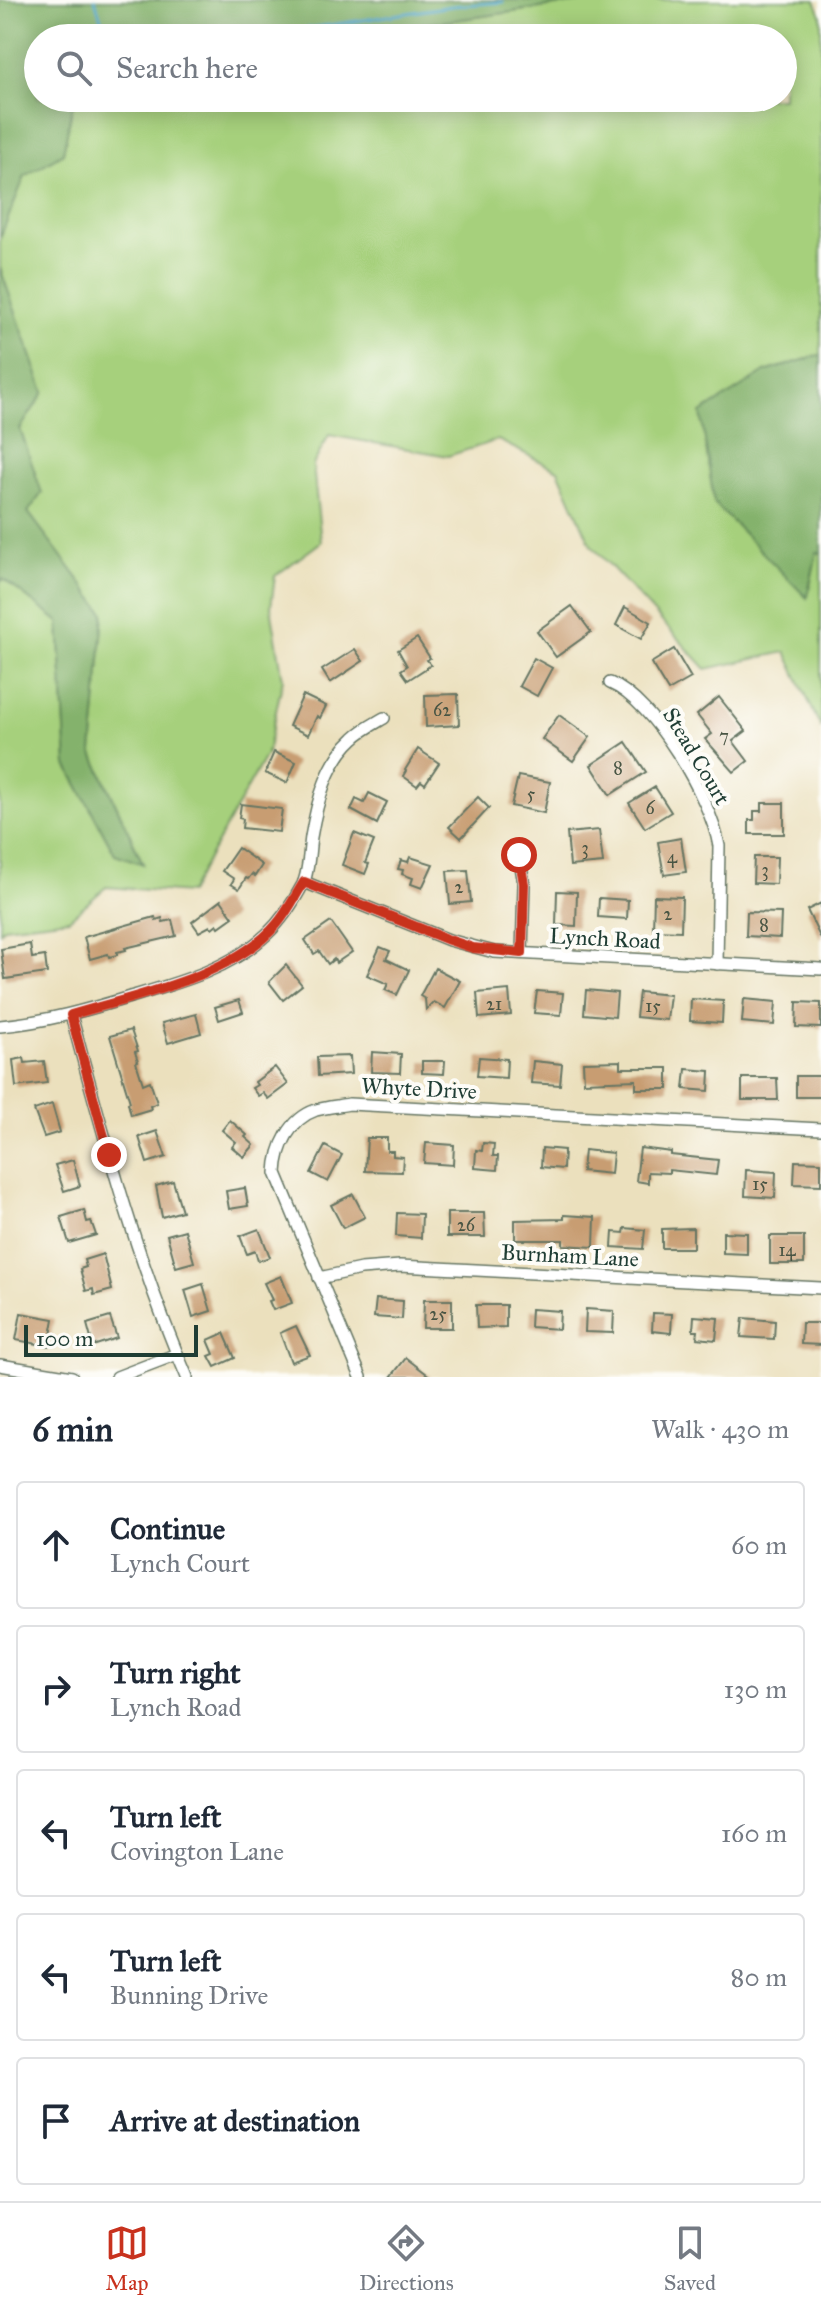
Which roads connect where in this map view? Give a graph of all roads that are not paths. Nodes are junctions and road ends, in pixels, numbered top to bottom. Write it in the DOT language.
graph roads {
  1 [pos="610,683"];
  2 [pos="384,718"];
  3 [pos="519,855"];
  4 [pos="304,882"];
  5 [pos="522,953"];
  6 [pos="717,964"];
  7 [pos="821,969"];
  8 [pos="71,1015"];
  9 [pos="0,1026"];
  10 [pos="821,1129"];
  11 [pos="319,1278"];
  12 [pos="821,1288"];
  13 [pos="177,1354"];
  14 [pos="0,1365"];
  15 [pos="72,1377"];
  16 [pos="117,1377"];
  17 [pos="187,1377"];
  18 [pos="361,1377"];
  1 -- 6 [label="street, Stead Court"];
  2 -- 4 [label="street"];
  3 -- 5 [label="street"];
  4 -- 5 [label="street, Lynch Road"];
  4 -- 8 [label="street"];
  5 -- 6 [label="street, Lynch Road"];
  6 -- 7 [label="street, Lynch Road"];
  8 -- 9 [label="street"];
  8 -- 13 [label="street"];
  10 -- 11 [label="street, Whyte Drive"];
  11 -- 12 [label="street, Burnham Lane"];
  11 -- 18 [label="street, Whyte Drive"];
  13 -- 16 [label="street"];
  13 -- 17 [label="street"];
  14 -- 15 [label="street"];
}
